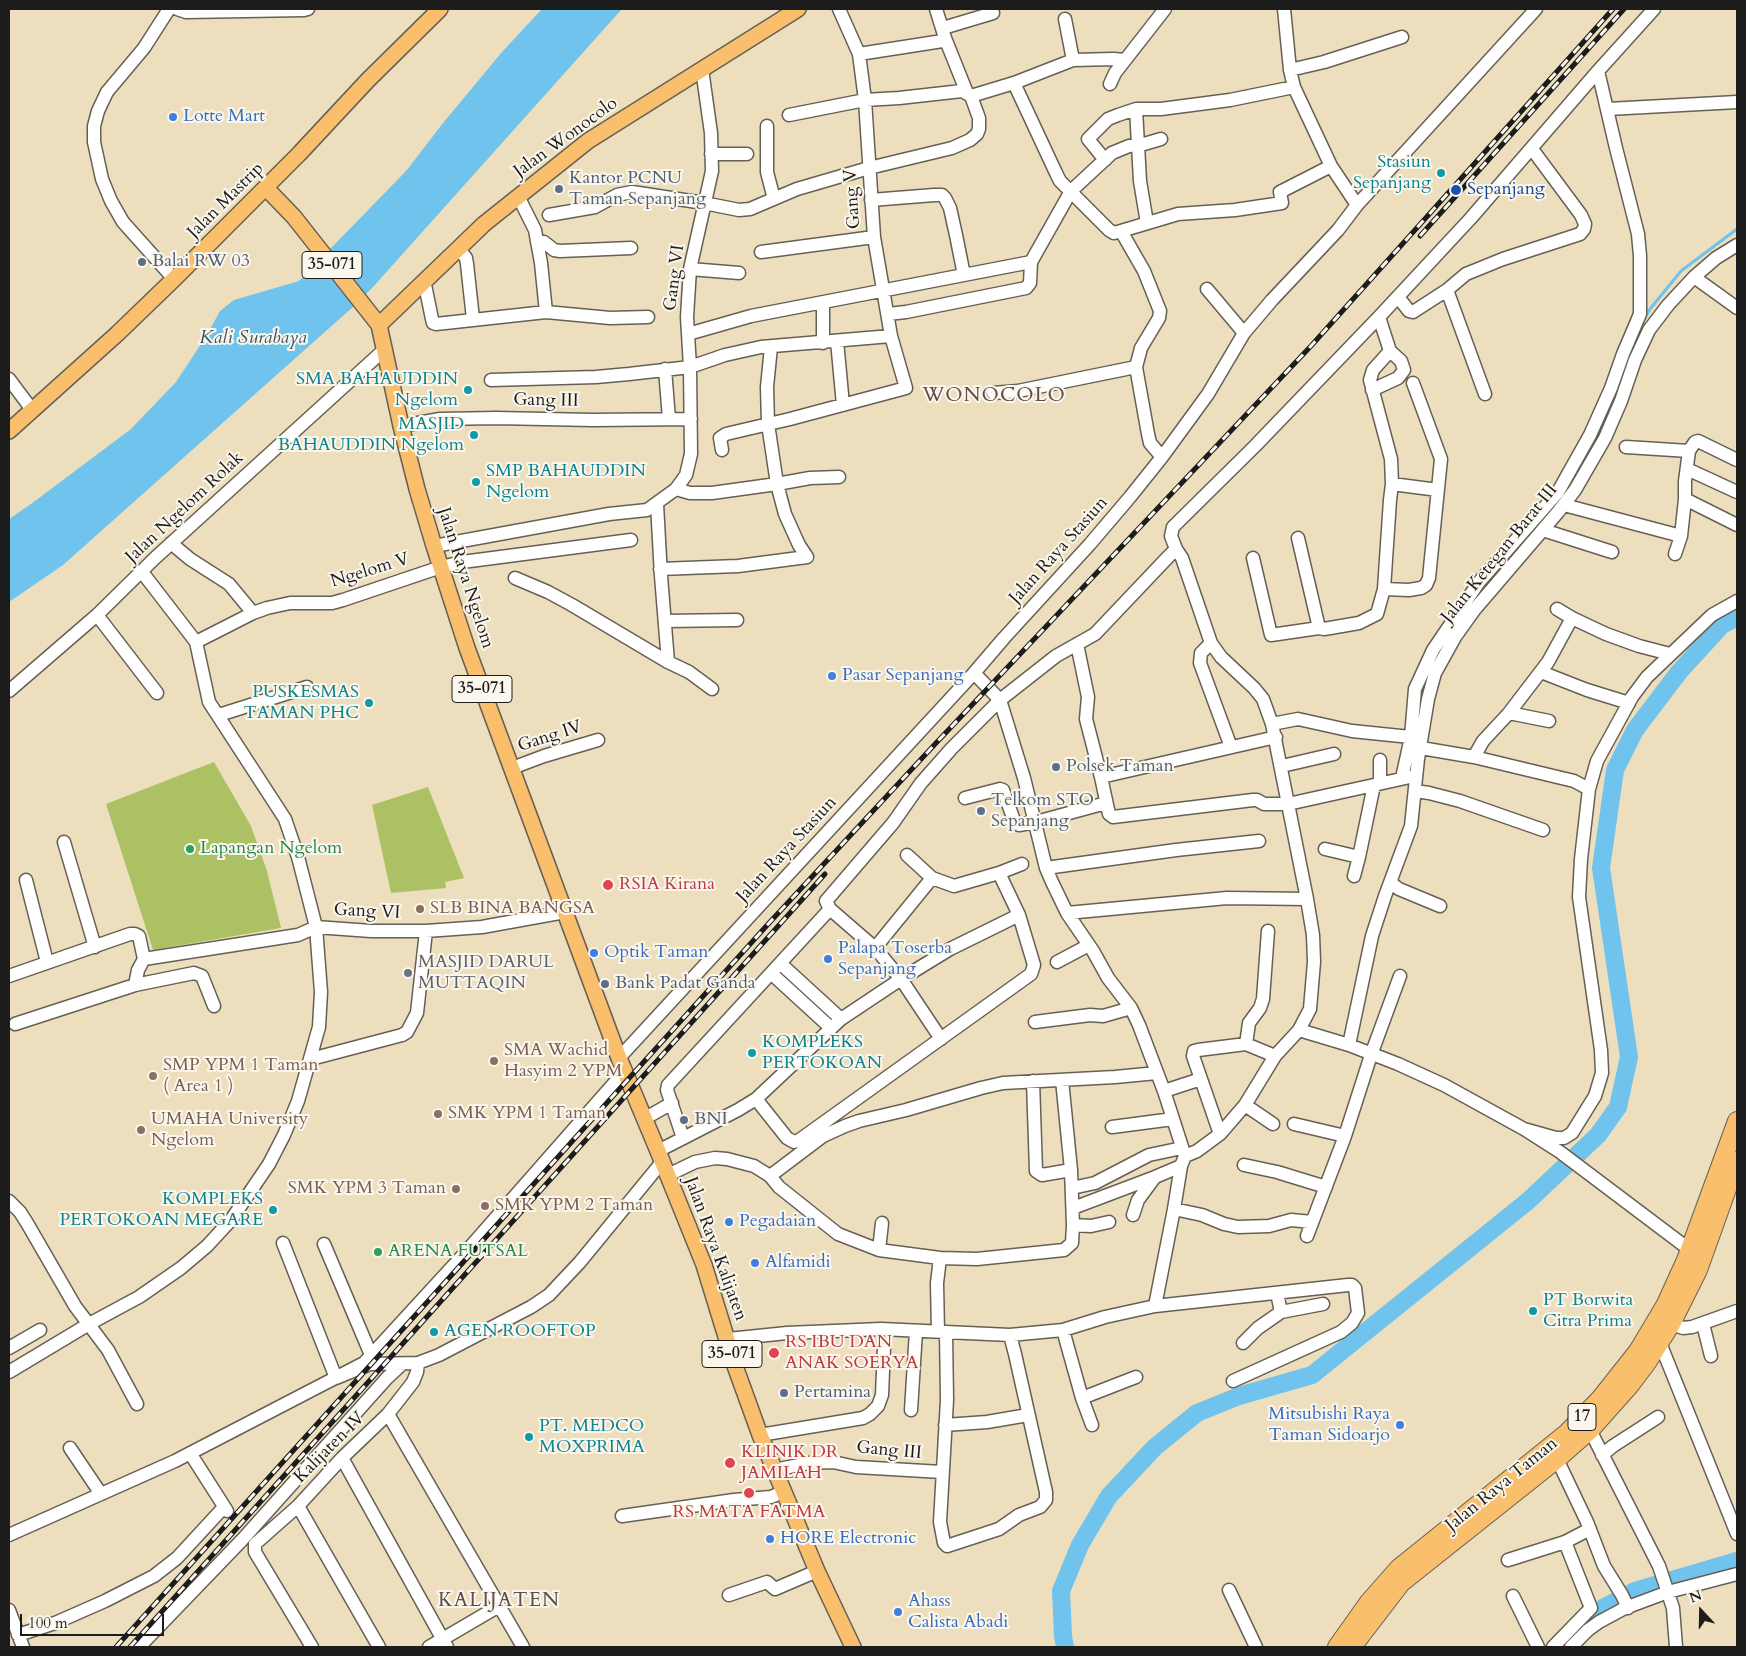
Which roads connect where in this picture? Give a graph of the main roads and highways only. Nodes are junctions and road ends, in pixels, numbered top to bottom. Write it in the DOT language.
graph roads {
  1 [pos="440,9"];
  2 [pos="798,9"];
  3 [pos="266,188"];
  4 [pos="379,325"];
  5 [pos="9,431"];
  6 [pos="621,1065"];
  7 [pos="1737,1121"];
  8 [pos="1737,1161"];
  9 [pos="853,1647"];
  10 [pos="1337,1647"];
  11 [pos="1352,1647"];
  1 -- 3 [label="main road, Jalan Mastrip"];
  2 -- 4 [label="main road, Jalan Wonocolo"];
  3 -- 4 [label="main road, Jalan Raya Ngelom / 35-071"];
  3 -- 5 [label="main road, Jalan Mastrip"];
  4 -- 6 [label="main road, Jalan Raya Ngelom / 35-071"];
  6 -- 9 [label="main road, Jalan Raya Kalijaten / 35-071"];
  7 -- 10 [label="highway, Jalan Raya Taman / 17"];
  8 -- 11 [label="highway, Jalan Raya Taman / 17"];
}
